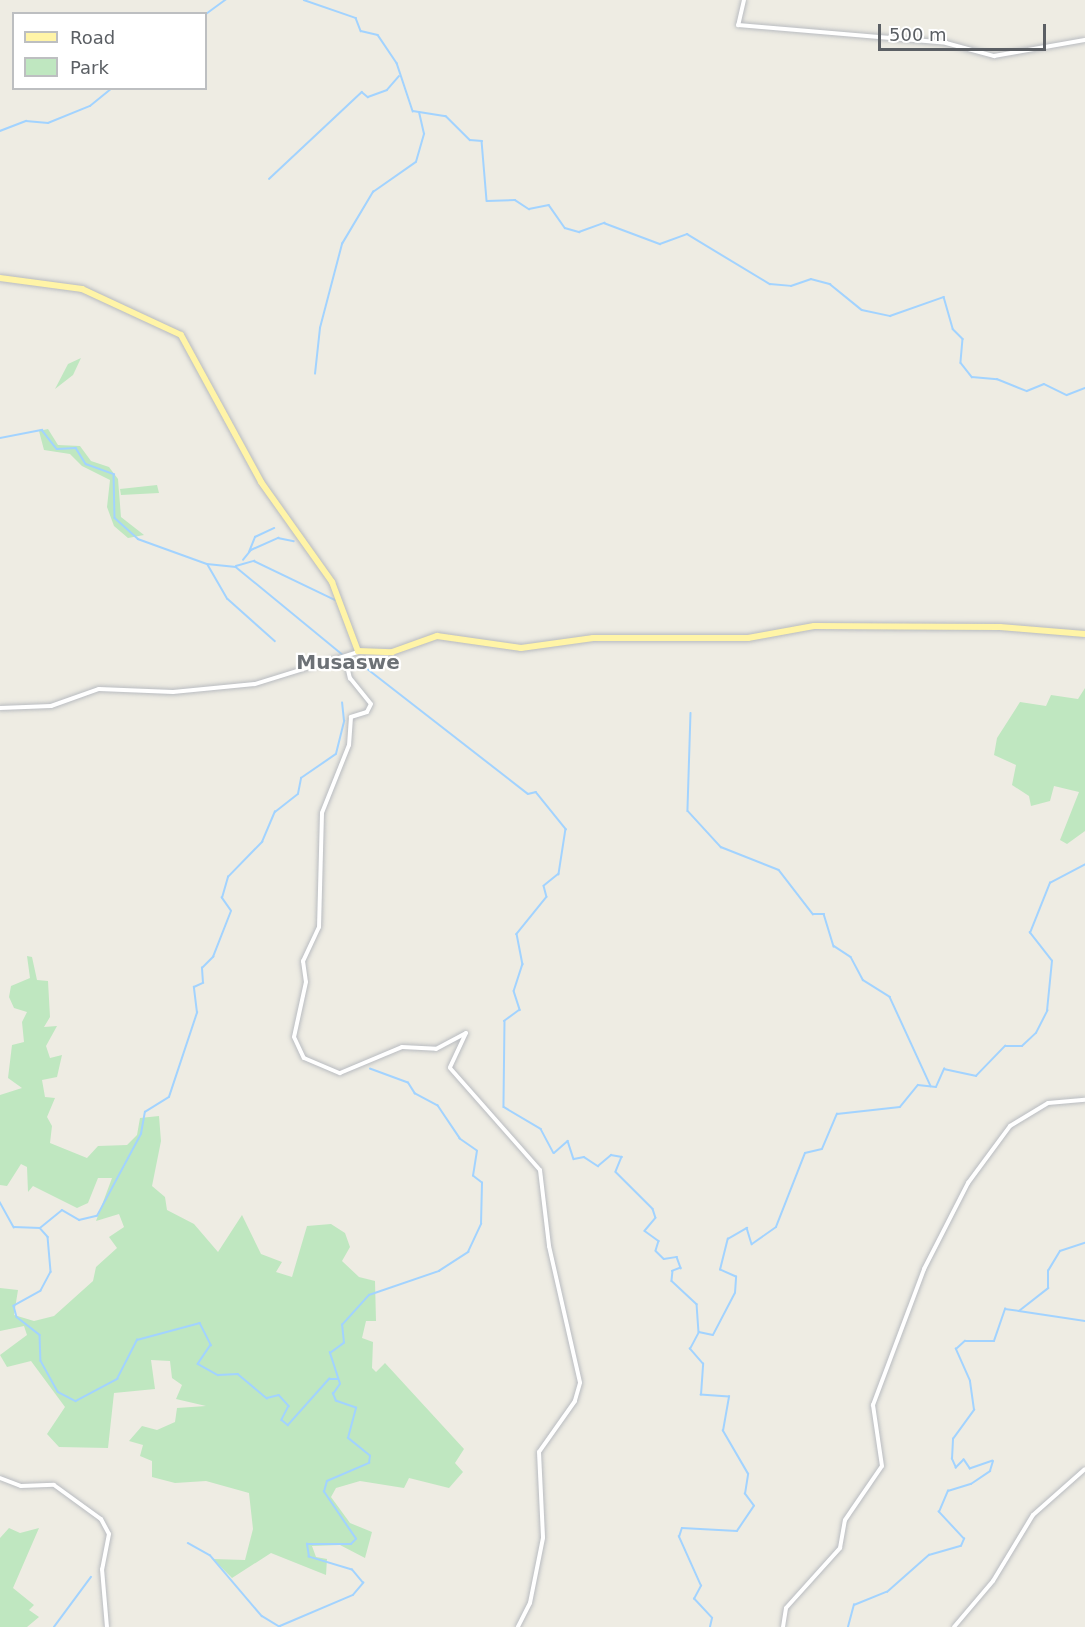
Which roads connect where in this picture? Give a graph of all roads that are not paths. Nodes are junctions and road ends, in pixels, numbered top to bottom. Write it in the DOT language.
graph roads {
  1 [pos="744,0"];
  2 [pos="1085,40"];
  3 [pos="0,278"];
  4 [pos="1085,634"];
  5 [pos="361,652"];
  6 [pos="345,657"];
  7 [pos="0,708"];
  8 [pos="1085,1100"];
  9 [pos="1085,1468"];
  10 [pos="0,1478"];
  11 [pos="107,1627"];
  12 [pos="518,1627"];
  13 [pos="783,1627"];
  14 [pos="954,1627"];
  1 -- 2 [label="street"];
  3 -- 5 [label="main road"];
  4 -- 5 [label="main road"];
  5 -- 6 [label="street"];
  6 -- 7 [label="street"];
  6 -- 12 [label="street"];
  8 -- 13 [label="street"];
  9 -- 14 [label="street"];
  10 -- 11 [label="street"];
}
